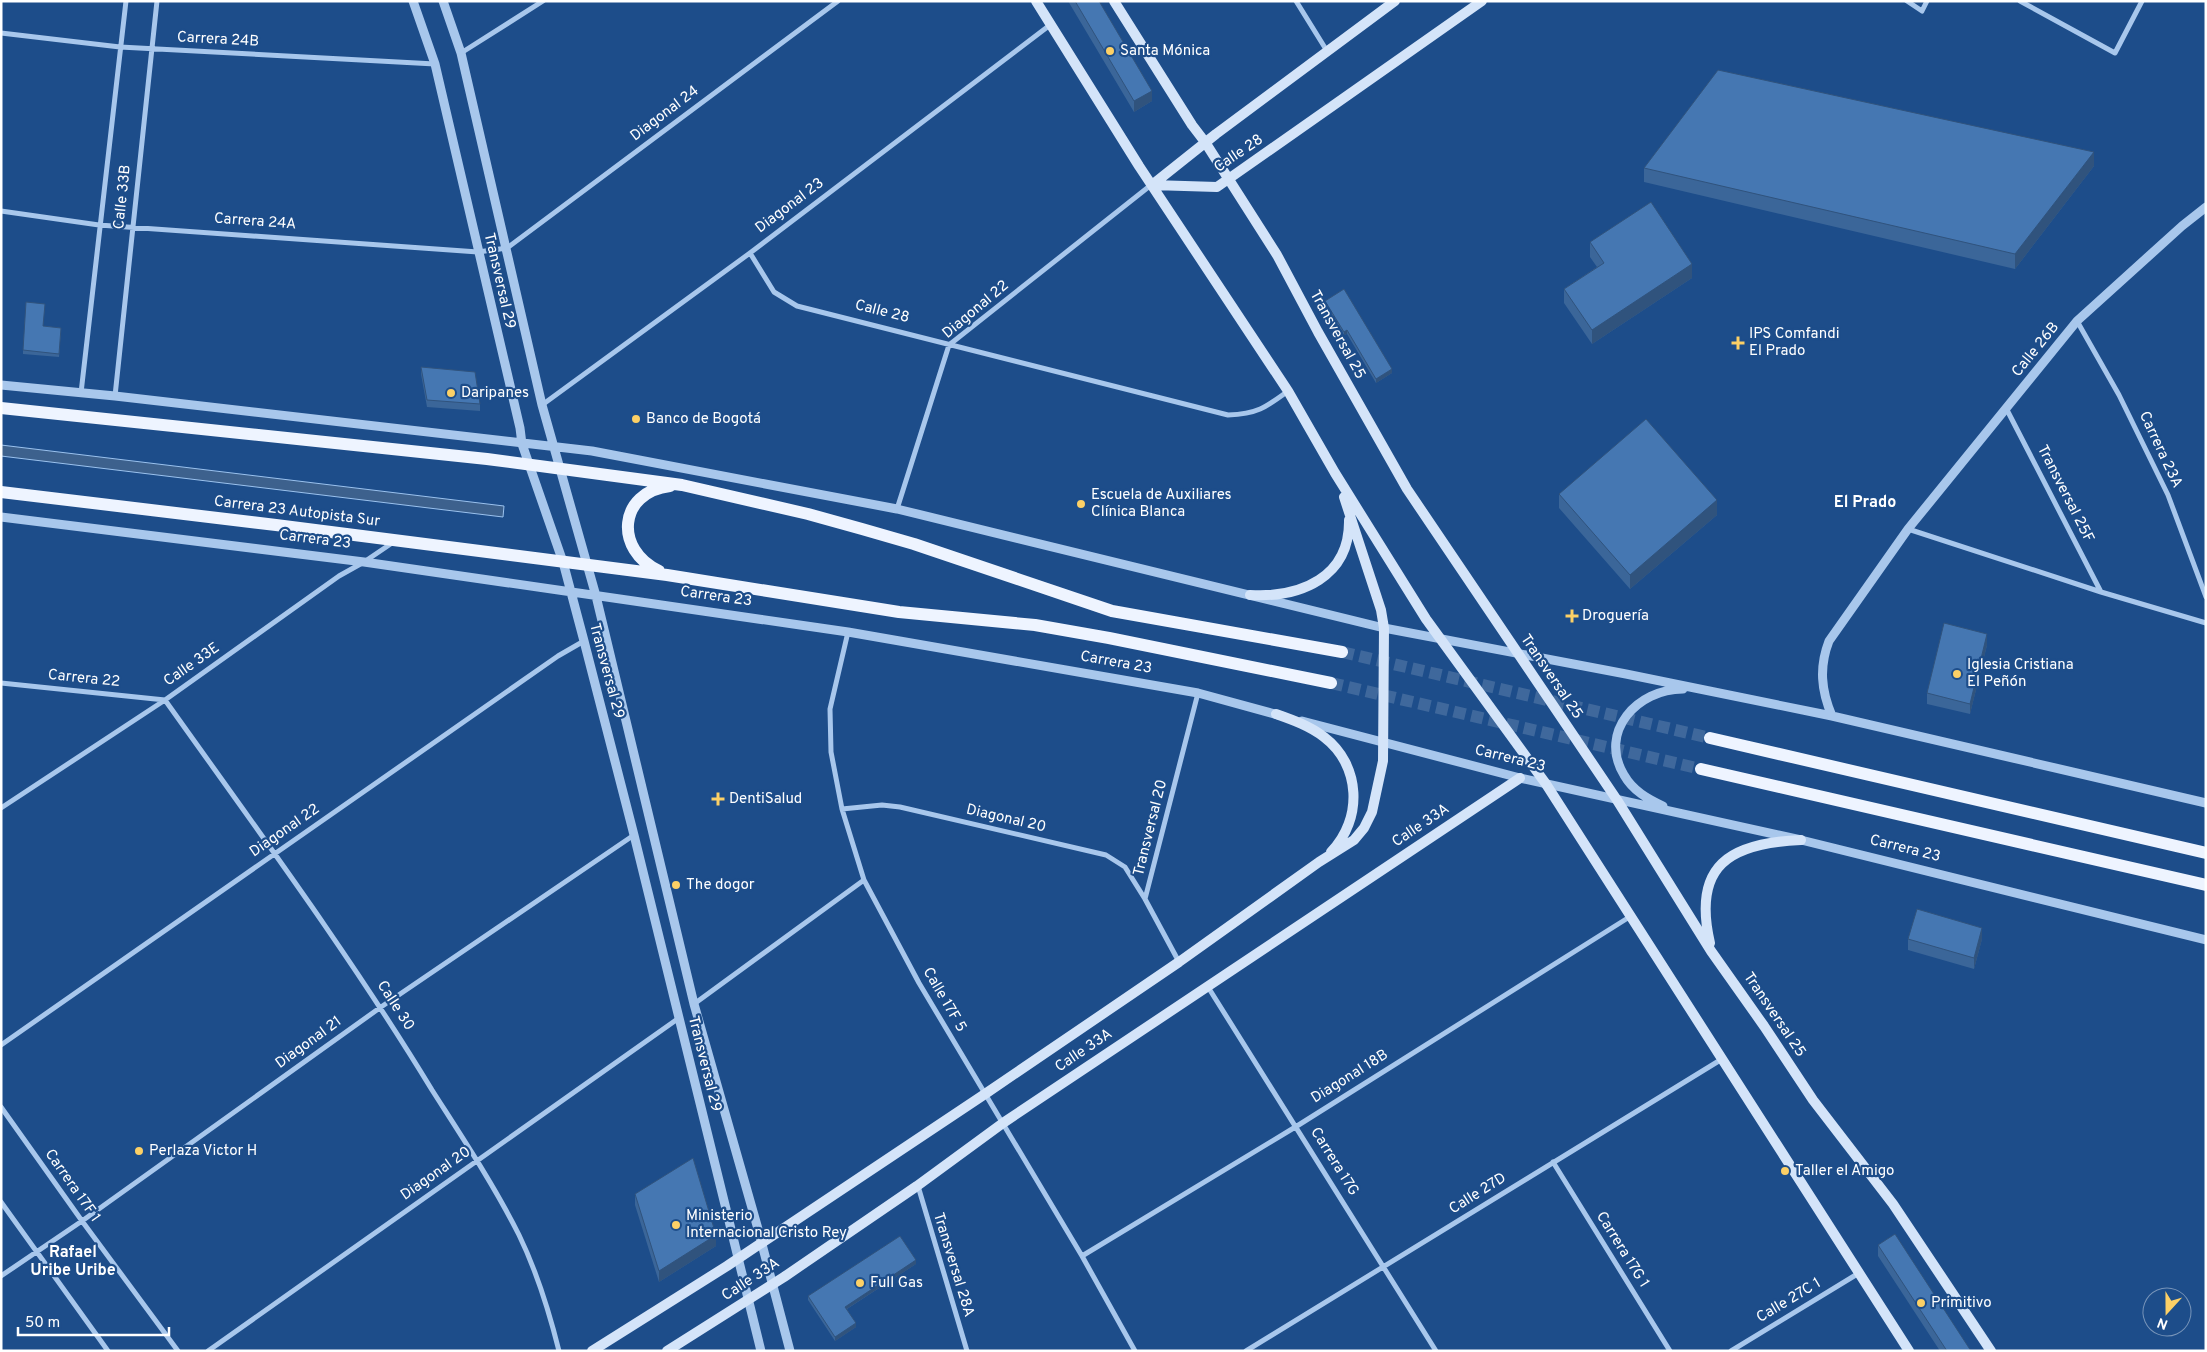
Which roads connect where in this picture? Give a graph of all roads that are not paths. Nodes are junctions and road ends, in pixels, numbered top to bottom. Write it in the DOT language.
graph roads {
  1 [pos="126,1"];
  2 [pos="157,1"];
  3 [pos="413,1"];
  4 [pos="443,1"];
  5 [pos="543,1"];
  6 [pos="838,1"];
  7 [pos="1036,1"];
  8 [pos="1114,1"];
  9 [pos="1296,1"];
  10 [pos="1395,1"];
  11 [pos="1482,1"];
  12 [pos="1907,1"];
  13 [pos="1927,1"];
  14 [pos="2020,1"];
  15 [pos="2142,1"];
  16 [pos="1050,25"];
  17 [pos="1,33"];
  18 [pos="120,47"];
  19 [pos="152,49"];
  20 [pos="1327,51"];
  21 [pos="460,53"];
  22 [pos="435,64"];
  23 [pos="1205,142"];
  24 [pos="1229,180"];
  25 [pos="1152,185"];
  26 [pos="2206,207"];
  27 [pos="1,211"];
  28 [pos="99,225"];
  29 [pos="133,226"];
  30 [pos="507,248"];
  31 [pos="478,252"];
  32 [pos="750,253"];
  33 [pos="2077,320"];
  34 [pos="949,345"];
  35 [pos="1,385"];
  36 [pos="1288,391"];
  37 [pos="81,394"];
  38 [pos="115,396"];
  39 [pos="542,405"];
  40 [pos="1,408"];
  41 [pos="2006,408"];
  42 [pos="522,444"];
  43 [pos="554,446"];
  44 [pos="531,466"];
  45 [pos="561,470"];
  46 [pos="1335,473"];
  47 [pos="682,485"];
  48 [pos="1,492"];
  49 [pos="897,509"];
  50 [pos="1349,509"];
  51 [pos="1,517"];
  52 [pos="1908,529"];
  53 [pos="395,540"];
  54 [pos="364,562"];
  55 [pos="563,562"];
  56 [pos="588,564"];
  57 [pos="667,575"];
  58 [pos="571,591"];
  59 [pos="2101,592"];
  60 [pos="1250,595"];
  61 [pos="596,596"];
  62 [pos="2206,597"];
  63 [pos="2206,623"];
  64 [pos="1384,628"];
  65 [pos="848,632"];
  66 [pos="1439,638"];
  67 [pos="584,641"];
  68 [pos="1342,652"];
  69 [pos="1516,653"];
  70 [pos="1,682"];
  71 [pos="1331,683"];
  72 [pos="1708,690"];
  73 [pos="1198,693"];
  74 [pos="164,700"];
  75 [pos="1276,714"];
  76 [pos="1832,716"];
  77 [pos="1710,738"];
  78 [pos="1384,743"];
  79 [pos="1701,769"];
  80 [pos="1520,778"];
  81 [pos="1546,784"];
  82 [pos="1617,800"];
  83 [pos="2206,804"];
  84 [pos="1,808"];
  85 [pos="842,809"];
  86 [pos="1685,814"];
  87 [pos="634,835"];
  88 [pos="1801,840"];
  89 [pos="2206,853"];
  90 [pos="275,854"];
  91 [pos="1319,862"];
  92 [pos="864,880"];
  93 [pos="2206,885"];
  94 [pos="1146,899"];
  95 [pos="1631,916"];
  96 [pos="2206,940"];
  97 [pos="1712,951"];
  98 [pos="1179,962"];
  99 [pos="1208,987"];
  100 [pos="694,1004"];
  101 [pos="381,1007"];
  102 [pos="678,1018"];
  103 [pos="1,1045"];
  104 [pos="1722,1059"];
  105 [pos="985,1094"];
  106 [pos="1,1107"];
  107 [pos="1003,1123"];
  108 [pos="1296,1126"];
  109 [pos="476,1161"];
  110 [pos="1553,1162"];
  111 [pos="918,1186"];
  112 [pos="1,1202"];
  113 [pos="82,1222"];
  114 [pos="762,1242"];
  115 [pos="36,1251"];
  116 [pos="1082,1256"];
  117 [pos="738,1259"];
  118 [pos="1384,1267"];
  119 [pos="1859,1272"];
  120 [pos="1,1276"];
  121 [pos="772,1284"];
  122 [pos="748,1300"];
  123 [pos="108,1351"];
  124 [pos="178,1351"];
  125 [pos="208,1351"];
  126 [pos="559,1351"];
  127 [pos="592,1351"];
  128 [pos="667,1351"];
  129 [pos="761,1351"];
  130 [pos="790,1351"];
  131 [pos="966,1351"];
  132 [pos="1135,1351"];
  133 [pos="1246,1351"];
  134 [pos="1436,1351"];
  135 [pos="1670,1351"];
  136 [pos="1731,1351"];
  137 [pos="1910,1351"];
  138 [pos="1991,1351"];
  1 -- 18 [label="street, Calle 33B"];
  2 -- 19 [label="street, Calle 33B"];
  3 -- 22 [label="street, Transversal 29"];
  4 -- 21 [label="street, Transversal 29"];
  5 -- 21 [label="street"];
  6 -- 30 [label="street, Diagonal 24"];
  7 -- 16 [label="main road"];
  8 -- 23 [label="main road, Transversal 25"];
  9 -- 20 [label="street"];
  10 -- 20 [label="main road, Calle 28"];
  11 -- 24 [label="main road, Calle 28"];
  12 -- 13 [label="street"];
  14 -- 15 [label="street"];
  16 -- 25 [label="main road"];
  16 -- 32 [label="street, Diagonal 23"];
  17 -- 18 [label="street, Carrera 24B"];
  18 -- 19 [label="street, Carrera 24B"];
  18 -- 28 [label="street, Calle 33B"];
  19 -- 22 [label="street, Carrera 24B"];
  19 -- 29 [label="street, Calle 33B"];
  20 -- 23 [label="main road, Calle 28"];
  21 -- 30 [label="street, Transversal 29"];
  22 -- 31 [label="street, Transversal 29"];
  23 -- 24 [label="main road, Transversal 25"];
  23 -- 25 [label="main road, Calle 28"];
  24 -- 25 [label="main road, Calle 28"];
  24 -- 69 [label="main road, Transversal 25"];
  25 -- 34 [label="street, Diagonal 22"];
  25 -- 36 [label="main road"];
  26 -- 33 [label="street, Calle 26B"];
  27 -- 28 [label="street, Carrera 24A"];
  28 -- 29 [label="street, Carrera 24A"];
  28 -- 37 [label="street, Calle 33B"];
  29 -- 31 [label="street, Carrera 24A"];
  29 -- 38 [label="street, Calle 33B"];
  30 -- 31 [label="street, Carrera 24A"];
  30 -- 39 [label="street, Transversal 29"];
  31 -- 42 [label="street, Transversal 29"];
  32 -- 34 [label="street, Calle 28"];
  32 -- 39 [label="street, Diagonal 23"];
  33 -- 41 [label="street, Calle 26B"];
  33 -- 62 [label="street, Carrera 23A"];
  34 -- 36 [label="street, Calle 28"];
  34 -- 49 [label="street, Diagonal 22"];
  35 -- 37 [label="street"];
  36 -- 46 [label="main road"];
  37 -- 38 [label="street"];
  38 -- 42 [label="street"];
  39 -- 43 [label="street, Transversal 29"];
  40 -- 44 [label="main road"];
  41 -- 52 [label="street, Calle 26B"];
  41 -- 59 [label="street, Transversal 25F"];
  42 -- 43 [label="street"];
  42 -- 44 [label="street, Transversal 29"];
  43 -- 45 [label="street, Transversal 29"];
  43 -- 49 [label="street"];
  44 -- 45 [label="main road"];
  44 -- 55 [label="street, Transversal 29"];
  45 -- 47 [label="main road"];
  45 -- 56 [label="street, Transversal 29"];
  46 -- 50 [label="main road"];
  46 -- 66 [label="main road"];
  47 -- 57 [label="main road"];
  47 -- 68 [label="main road"];
  48 -- 53 [label="main road, Carrera 23 Autopista Sur"];
  49 -- 60 [label="street"];
  50 -- 60 [label="main road"];
  50 -- 64 [label="main road"];
  51 -- 54 [label="street, Carrera 23"];
  52 -- 59 [label="street"];
  52 -- 76 [label="street, Calle 26B"];
  53 -- 54 [label="street, Calle 33E"];
  53 -- 55 [label="main road, Carrera 23 Autopista Sur"];
  54 -- 58 [label="street, Carrera 23"];
  54 -- 74 [label="street, Calle 33E"];
  55 -- 56 [label="main road, Carrera 23 Autopista Sur"];
  55 -- 58 [label="street, Transversal 29"];
  56 -- 57 [label="main road, Carrera 23"];
  56 -- 61 [label="street, Transversal 29"];
  57 -- 71 [label="main road, Carrera 23"];
  58 -- 61 [label="street, Carrera 23"];
  58 -- 67 [label="street, Transversal 29"];
  59 -- 63 [label="street"];
  60 -- 64 [label="street"];
  61 -- 65 [label="street, Carrera 23"];
  61 -- 100 [label="street, Transversal 29"];
  64 -- 66 [label="street"];
  64 -- 78 [label="main road"];
  65 -- 73 [label="street, Carrera 23"];
  65 -- 85 [label="street, Calle 17F 5"];
  66 -- 69 [label="street"];
  66 -- 81 [label="main road"];
  67 -- 87 [label="street, Transversal 29"];
  67 -- 90 [label="street, Diagonal 22"];
  69 -- 72 [label="street"];
  69 -- 82 [label="main road, Transversal 25"];
  70 -- 74 [label="street, Carrera 22"];
  72 -- 76 [label="street"];
  72 -- 86 [label="street"];
  73 -- 75 [label="street, Carrera 23"];
  73 -- 94 [label="street, Transversal 20"];
  74 -- 84 [label="street, Calle 33E"];
  74 -- 90 [label="street, Calle 30"];
  75 -- 78 [label="street, Carrera 23"];
  75 -- 91 [label="main road"];
  76 -- 83 [label="street"];
  77 -- 89 [label="main road"];
  78 -- 80 [label="street, Carrera 23"];
  78 -- 91 [label="main road, Calle 33A"];
  79 -- 93 [label="main road"];
  80 -- 81 [label="street, Carrera 23"];
  80 -- 99 [label="main road, Calle 33A"];
  81 -- 82 [label="street, Carrera 23"];
  81 -- 95 [label="main road"];
  82 -- 86 [label="street, Carrera 23"];
  82 -- 97 [label="main road, Transversal 25"];
  85 -- 92 [label="street, Calle 17F 5"];
  85 -- 94 [label="street, Diagonal 20"];
  86 -- 88 [label="street, Carrera 23"];
  87 -- 101 [label="street, Diagonal 21"];
  87 -- 102 [label="street, Transversal 29"];
  88 -- 96 [label="street, Carrera 23"];
  88 -- 97 [label="main road"];
  90 -- 101 [label="street, Calle 30"];
  90 -- 103 [label="street, Diagonal 22"];
  91 -- 98 [label="main road, Calle 33A"];
  92 -- 100 [label="street"];
  92 -- 105 [label="street, Calle 17F 5"];
  94 -- 98 [label="street, Transversal 20"];
  95 -- 104 [label="main road"];
  95 -- 108 [label="street, Diagonal 18B"];
  97 -- 138 [label="main road, Transversal 25"];
  98 -- 105 [label="main road, Calle 33A"];
  99 -- 107 [label="main road, Calle 33A"];
  99 -- 108 [label="street, Carrera 17G"];
  100 -- 114 [label="street, Transversal 29"];
  101 -- 109 [label="street, Calle 30"];
  101 -- 113 [label="street, Diagonal 21"];
  102 -- 109 [label="street, Diagonal 20"];
  102 -- 117 [label="street, Transversal 29"];
  104 -- 110 [label="street, Calle 27D"];
  104 -- 119 [label="main road"];
  105 -- 107 [label="street, Calle 17F 5"];
  105 -- 114 [label="main road, Calle 33A"];
  106 -- 113 [label="street, Carrera 17F 1"];
  107 -- 111 [label="main road, Calle 33A"];
  107 -- 116 [label="street, Calle 17F 5"];
  108 -- 116 [label="street, Diagonal 18B"];
  108 -- 118 [label="street, Carrera 17G"];
  109 -- 125 [label="street, Diagonal 20"];
  109 -- 126 [label="street, Calle 30"];
  110 -- 118 [label="street, Calle 27D"];
  110 -- 135 [label="street, Carrera 17G 1"];
  111 -- 121 [label="main road, Calle 33A"];
  111 -- 131 [label="street, Transversal 28A"];
  112 -- 115 [label="street"];
  113 -- 115 [label="street, Diagonal 21"];
  113 -- 124 [label="street, Carrera 17F 1"];
  114 -- 117 [label="main road, Calle 33A"];
  114 -- 121 [label="street, Transversal 29"];
  115 -- 120 [label="street, Diagonal 21"];
  115 -- 123 [label="street"];
  116 -- 132 [label="street, Calle 17F 5"];
  117 -- 122 [label="street, Transversal 29"];
  117 -- 127 [label="main road, Calle 33A"];
  118 -- 133 [label="street, Calle 27D"];
  118 -- 134 [label="street, Carrera 17G"];
  119 -- 136 [label="street, Calle 27C 1"];
  119 -- 137 [label="main road"];
  121 -- 122 [label="main road, Calle 33A"];
  121 -- 130 [label="street, Transversal 29"];
  122 -- 128 [label="main road, Calle 33A"];
  122 -- 129 [label="street, Transversal 29"];
}
